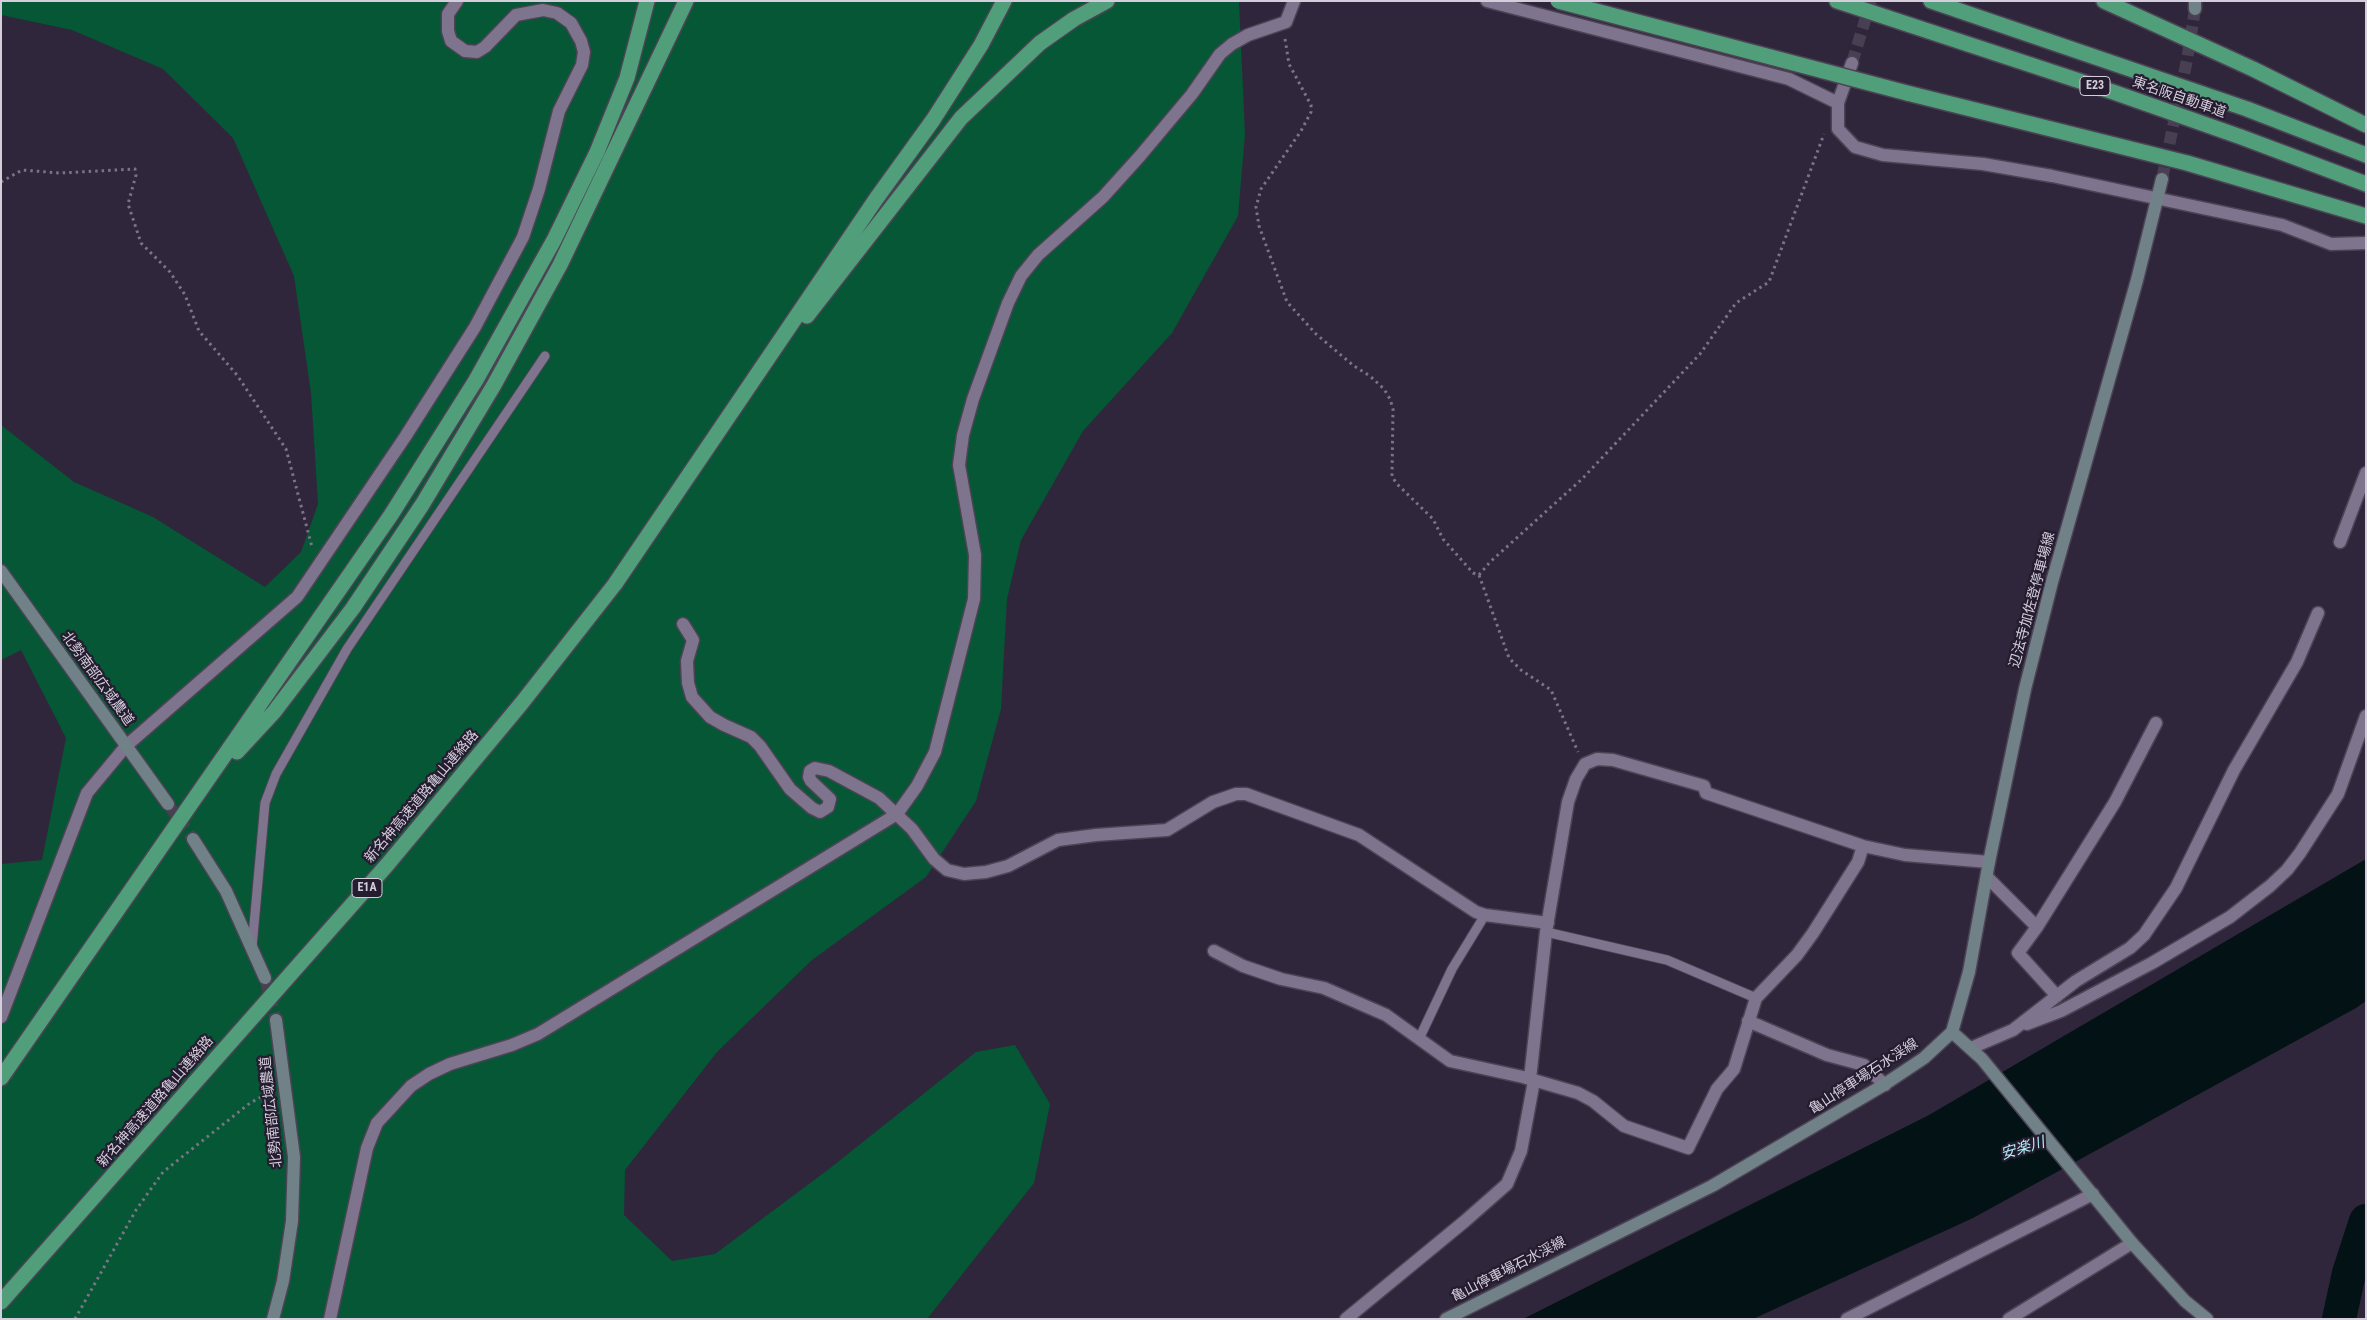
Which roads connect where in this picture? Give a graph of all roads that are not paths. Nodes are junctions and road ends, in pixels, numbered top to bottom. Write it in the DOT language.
graph roads {
  1 [pos="457,1"];
  2 [pos="647,1"];
  3 [pos="686,1"];
  4 [pos="1004,1"];
  5 [pos="1107,1"];
  6 [pos="1294,1"];
  7 [pos="1487,1"];
  8 [pos="1558,1"];
  9 [pos="1837,1"];
  10 [pos="1931,1"];
  11 [pos="2104,1"];
  12 [pos="1852,63"];
  13 [pos="1838,103"];
  14 [pos="2366,125"];
  15 [pos="2366,155"];
  16 [pos="2162,179"];
  17 [pos="2366,184"];
  18 [pos="2157,197"];
  19 [pos="2366,216"];
  20 [pos="2366,243"];
  21 [pos="545,356"];
  22 [pos="704,451"];
  23 [pos="2366,473"];
  24 [pos="2340,542"];
  25 [pos="1,571"];
  26 [pos="2318,613"];
  27 [pos="683,624"];
  28 [pos="2366,716"];
  29 [pos="2156,723"];
  30 [pos="126,746"];
  31 [pos="195,800"];
  32 [pos="168,804"];
  33 [pos="897,814"];
  34 [pos="193,839"];
  35 [pos="1863,846"];
  36 [pos="1989,862"];
  37 [pos="1987,877"];
  38 [pos="1485,916"];
  39 [pos="2037,927"];
  40 [pos="1547,928"];
  41 [pos="1214,951"];
  42 [pos="252,952"];
  43 [pos="265,978"];
  44 [pos="2057,996"];
  45 [pos="1756,998"];
  46 [pos="1,1017"];
  47 [pos="276,1020"];
  48 [pos="1748,1021"];
  49 [pos="2013,1030"];
  50 [pos="1952,1032"];
  51 [pos="1419,1039"];
  52 [pos="1971,1048"];
  53 [pos="1,1078"];
  54 [pos="1532,1080"];
  55 [pos="1885,1085"];
  56 [pos="2089,1190"];
  57 [pos="2132,1244"];
  58 [pos="1,1302"];
  59 [pos="273,1319"];
  60 [pos="330,1319"];
  61 [pos="1346,1319"];
  62 [pos="1446,1319"];
  63 [pos="1847,1319"];
  64 [pos="2009,1319"];
  65 [pos="2207,1319"];
  1 -- 30 [label="street"];
  2 -- 31 [label="highway"];
  3 -- 31 [label="highway"];
  4 -- 22 [label="highway"];
  5 -- 22 [label="highway"];
  6 -- 33 [label="street"];
  7 -- 13 [label="street"];
  8 -- 19 [label="highway, bridge"];
  9 -- 17 [label="highway, 東名阪自動車道 / E23"];
  10 -- 15 [label="highway, 東名阪自動車道 / E23"];
  11 -- 14 [label="highway"];
  12 -- 13 [label="street"];
  13 -- 18 [label="street"];
  16 -- 18 [label="main road, 辺法寺加佐登停車場線"];
  18 -- 20 [label="street"];
  18 -- 36 [label="main road, 辺法寺加佐登停車場線"];
  21 -- 42 [label="lane"];
  22 -- 58 [label="highway, 新名神高速道路亀山連絡路 / E1A"];
  23 -- 24 [label="street"];
  25 -- 30 [label="main road, 北勢南部広域農道"];
  26 -- 44 [label="street"];
  27 -- 33 [label="street"];
  28 -- 49 [label="street"];
  29 -- 39 [label="street"];
  30 -- 32 [label="main road, 北勢南部広域農道"];
  30 -- 46 [label="street"];
  31 -- 53 [label="highway"];
  33 -- 38 [label="street"];
  33 -- 60 [label="street"];
  34 -- 42 [label="main road"];
  35 -- 36 [label="street"];
  35 -- 40 [label="street"];
  35 -- 45 [label="street"];
  36 -- 37 [label="main road, 辺法寺加佐登停車場線"];
  37 -- 39 [label="street"];
  37 -- 50 [label="main road, 辺法寺加佐登停車場線"];
  38 -- 40 [label="street"];
  38 -- 51 [label="lane"];
  39 -- 44 [label="street"];
  40 -- 45 [label="lane"];
  40 -- 54 [label="street"];
  41 -- 51 [label="street"];
  42 -- 43 [label="main road"];
  44 -- 49 [label="street"];
  45 -- 48 [label="street"];
  47 -- 59 [label="main road, 北勢南部広域農道"];
  48 -- 54 [label="street"];
  48 -- 55 [label="street"];
  49 -- 52 [label="street"];
  50 -- 52 [label="main road"];
  50 -- 55 [label="main road, 亀山停車場石水渓線"];
  51 -- 54 [label="street"];
  52 -- 56 [label="main road"];
  54 -- 61 [label="street"];
  55 -- 62 [label="main road, 亀山停車場石水渓線"];
  56 -- 57 [label="main road"];
  56 -- 63 [label="street"];
  57 -- 64 [label="street"];
  57 -- 65 [label="main road"];
}
